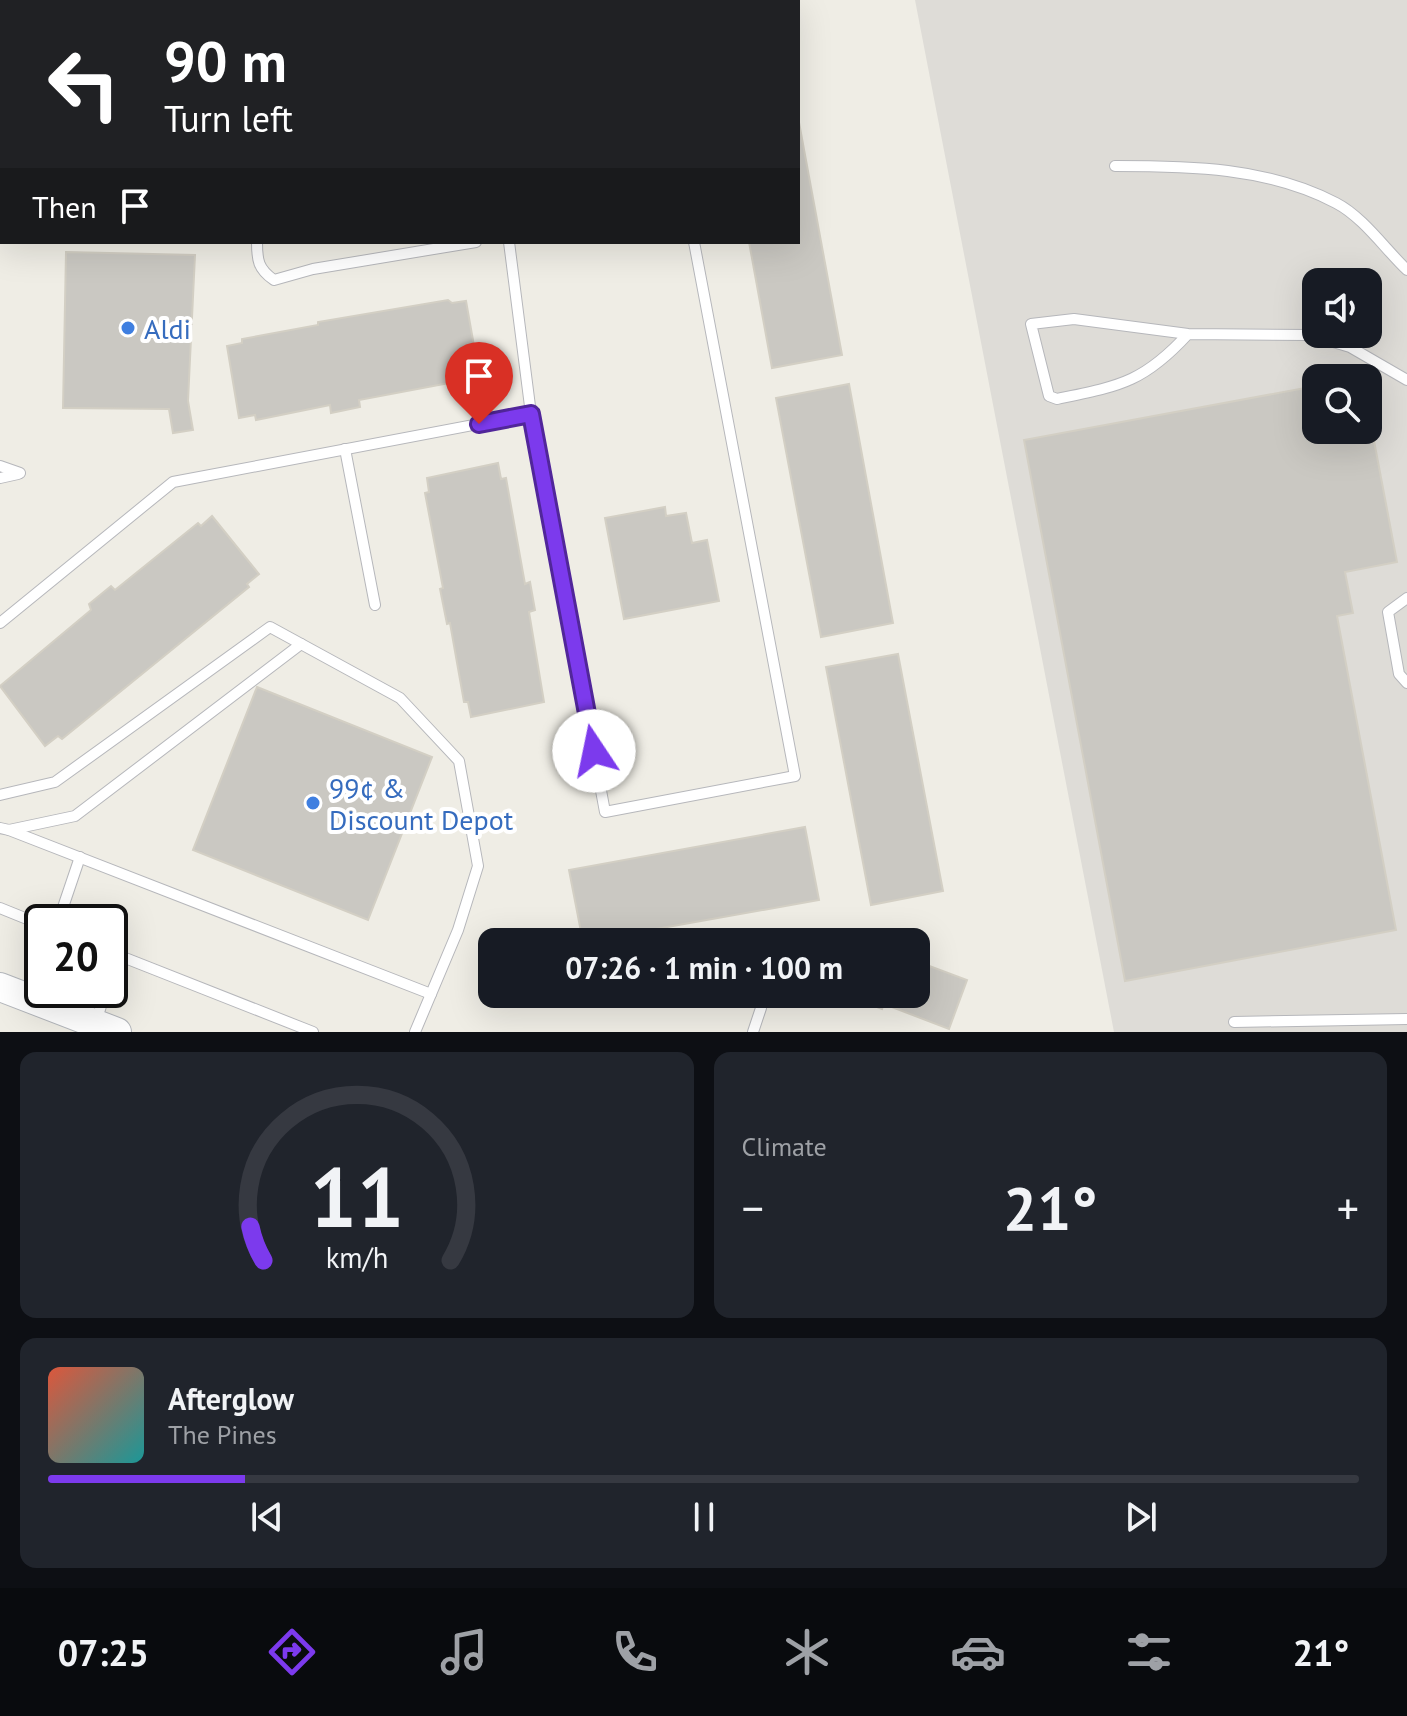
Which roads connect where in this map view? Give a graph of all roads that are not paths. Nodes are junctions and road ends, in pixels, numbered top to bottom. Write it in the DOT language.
graph roads {
  1 [pos="1115,166"];
  2 [pos="257,244"];
  3 [pos="458,244"];
  4 [pos="509,244"];
  5 [pos="694,244"];
  6 [pos="1407,270"];
  7 [pos="1188,334"];
  8 [pos="1407,380"];
  9 [pos="531,414"];
  10 [pos="345,449"];
  11 [pos="0,466"];
  12 [pos="0,478"];
  13 [pos="1407,598"];
  14 [pos="375,605"];
  15 [pos="0,623"];
  16 [pos="301,644"];
  17 [pos="1407,683"];
  18 [pos="0,795"];
  19 [pos="4,829"];
  20 [pos="80,857"];
  21 [pos="64,904"];
  22 [pos="0,908"];
  23 [pos="24,918"];
  24 [pos="128,959"];
  25 [pos="0,987"];
  26 [pos="431,994"];
  27 [pos="761,1008"];
  28 [pos="1407,1019"];
  29 [pos="1234,1022"];
  30 [pos="106,1028"];
  31 [pos="313,1032"];
  32 [pos="415,1032"];
  33 [pos="753,1032"];
  1 -- 6 [label="lane"];
  2 -- 3 [label="lane"];
  4 -- 9 [label="lane"];
  5 -- 9 [label="lane"];
  7 -- 7 [label="lane"];
  7 -- 8 [label="lane"];
  9 -- 10 [label="lane"];
  10 -- 14 [label="lane"];
  10 -- 15 [label="lane"];
  11 -- 12 [label="lane"];
  13 -- 17 [label="lane"];
  16 -- 18 [label="lane"];
  16 -- 19 [label="lane"];
  16 -- 26 [label="lane"];
  19 -- 20 [label="lane"];
  20 -- 21 [label="lane"];
  20 -- 26 [label="lane"];
  22 -- 23 [label="lane"];
  24 -- 31 [label="lane"];
  25 -- 30 [label="street"];
  26 -- 32 [label="lane"];
  27 -- 33 [label="lane"];
  28 -- 29 [label="lane"];
}
